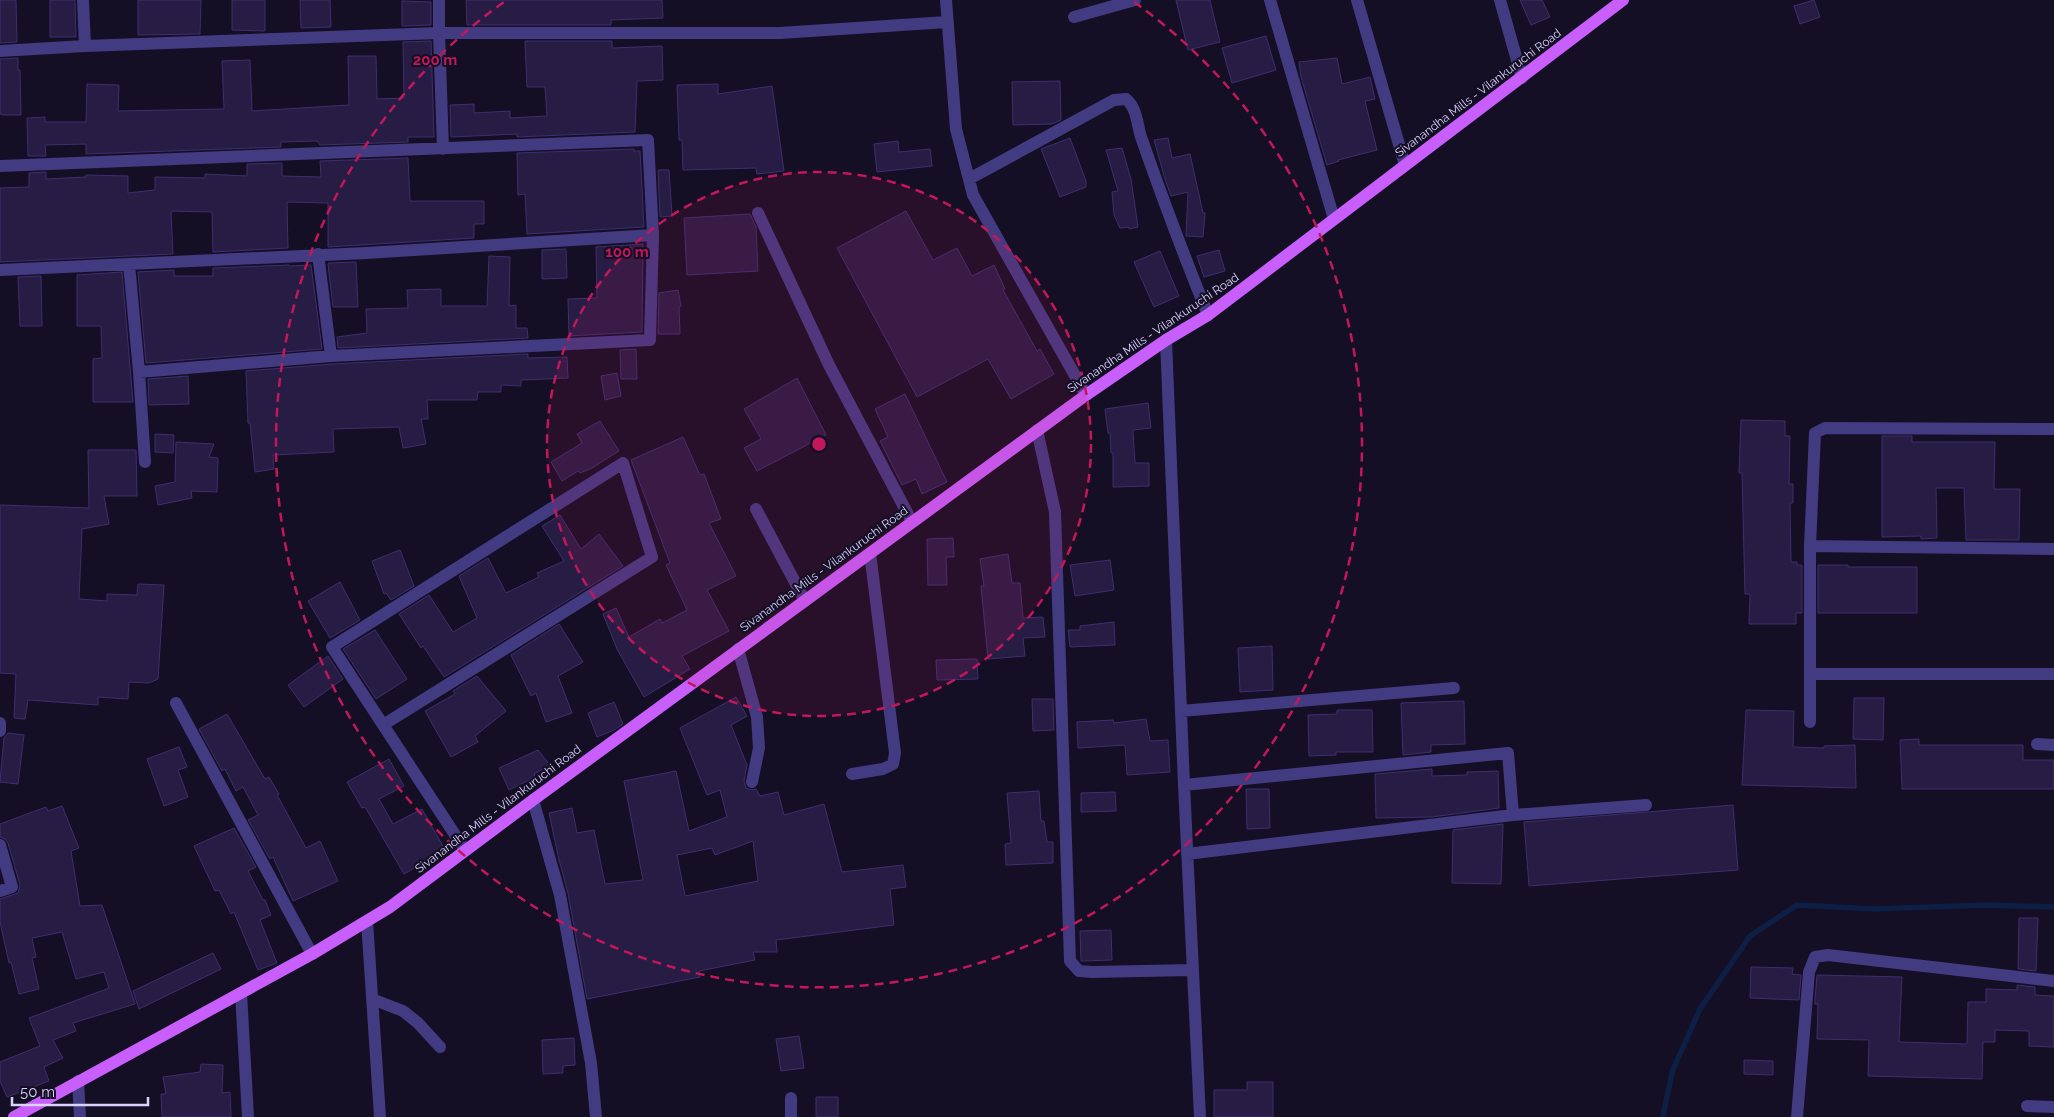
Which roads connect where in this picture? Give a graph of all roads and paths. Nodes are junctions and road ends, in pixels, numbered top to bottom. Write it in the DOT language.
graph roads {
  1 [pos="83,0"];
  2 [pos="439,0"];
  3 [pos="946,0"];
  4 [pos="1135,0"];
  5 [pos="1270,0"];
  6 [pos="1357,0"];
  7 [pos="1500,0"];
  8 [pos="1623,0"];
  9 [pos="1074,17"];
  10 [pos="947,22"];
  11 [pos="439,33"];
  12 [pos="85,46"];
  13 [pos="0,51"];
  14 [pos="1522,78"];
  15 [pos="443,149"];
  16 [pos="1405,165"];
  17 [pos="0,166"];
  18 [pos="969,179"];
  19 [pos="758,213"];
  20 [pos="1334,219"];
  21 [pos="653,236"];
  22 [pos="318,254"];
  23 [pos="129,264"];
  24 [pos="0,270"];
  25 [pos="1208,315"];
  26 [pos="1166,340"];
  27 [pos="331,356"];
  28 [pos="138,372"];
  29 [pos="1086,395"];
  30 [pos="2054,429"];
  31 [pos="1037,430"];
  32 [pos="145,462"];
  33 [pos="756,509"];
  34 [pos="912,522"];
  35 [pos="1810,546"];
  36 [pos="2054,550"];
  37 [pos="870,553"];
  38 [pos="804,600"];
  39 [pos="738,649"];
  40 [pos="1810,674"];
  41 [pos="2054,674"];
  42 [pos="1454,688"];
  43 [pos="176,703"];
  44 [pos="1181,711"];
  45 [pos="1810,722"];
  46 [pos="0,723"];
  47 [pos="383,725"];
  48 [pos="0,731"];
  49 [pos="2037,744"];
  50 [pos="2054,745"];
  51 [pos="852,774"];
  52 [pos="752,782"];
  53 [pos="1184,785"];
  54 [pos="533,800"];
  55 [pos="1646,804"];
  56 [pos="1513,815"];
  57 [pos="0,845"];
  58 [pos="465,850"];
  59 [pos="1187,854"];
  60 [pos="0,890"];
  61 [pos="367,921"];
  62 [pos="312,954"];
  63 [pos="1193,970"];
  64 [pos="2054,981"];
  65 [pos="241,993"];
  66 [pos="372,999"];
  67 [pos="440,1047"];
  68 [pos="78,1081"];
  69 [pos="791,1098"];
  70 [pos="2027,1106"];
  71 [pos="2054,1107"];
  72 [pos="14,1117"];
  73 [pos="80,1117"];
  74 [pos="248,1117"];
  75 [pos="380,1117"];
  76 [pos="596,1117"];
  77 [pos="791,1117"];
  78 [pos="1200,1117"];
  79 [pos="1797,1117"];
  1 -- 12 [label="street"];
  2 -- 11 [label="street"];
  3 -- 10 [label="street"];
  4 -- 9 [label="street"];
  5 -- 20 [label="street"];
  6 -- 16 [label="street"];
  7 -- 14 [label="street"];
  8 -- 14 [label="main road, Sivanandha Mills - Vilankuruchi Road"];
  10 -- 11 [label="street"];
  10 -- 18 [label="street"];
  11 -- 12 [label="street"];
  11 -- 15 [label="street"];
  12 -- 13 [label="street"];
  14 -- 16 [label="main road, Sivanandha Mills - Vilankuruchi Road"];
  15 -- 17 [label="street"];
  15 -- 21 [label="street"];
  16 -- 20 [label="main road, Sivanandha Mills - Vilankuruchi Road"];
  18 -- 25 [label="street"];
  18 -- 29 [label="street"];
  19 -- 34 [label="street"];
  20 -- 25 [label="main road, Sivanandha Mills - Vilankuruchi Road"];
  21 -- 22 [label="street"];
  21 -- 27 [label="street"];
  22 -- 23 [label="street"];
  22 -- 27 [label="street"];
  23 -- 24 [label="street"];
  23 -- 28 [label="street"];
  25 -- 26 [label="main road, Sivanandha Mills - Vilankuruchi Road"];
  26 -- 29 [label="main road, Sivanandha Mills - Vilankuruchi Road"];
  26 -- 44 [label="street"];
  27 -- 28 [label="street"];
  28 -- 32 [label="street"];
  29 -- 31 [label="main road, Sivanandha Mills - Vilankuruchi Road"];
  30 -- 35 [label="street"];
  31 -- 34 [label="main road, Sivanandha Mills - Vilankuruchi Road"];
  31 -- 63 [label="street"];
  33 -- 38 [label="street"];
  34 -- 37 [label="main road, Sivanandha Mills - Vilankuruchi Road"];
  35 -- 36 [label="street"];
  35 -- 40 [label="street"];
  37 -- 38 [label="main road, Sivanandha Mills - Vilankuruchi Road"];
  37 -- 51 [label="street"];
  38 -- 39 [label="main road, Sivanandha Mills - Vilankuruchi Road"];
  39 -- 52 [label="street"];
  39 -- 54 [label="main road, Sivanandha Mills - Vilankuruchi Road"];
  40 -- 41 [label="street"];
  40 -- 45 [label="street"];
  42 -- 44 [label="street"];
  43 -- 62 [label="street"];
  44 -- 53 [label="street"];
  46 -- 48 [label="street"];
  47 -- 47 [label="street"];
  47 -- 58 [label="street"];
  49 -- 50 [label="street"];
  53 -- 56 [label="street"];
  53 -- 59 [label="street"];
  54 -- 58 [label="main road, Sivanandha Mills - Vilankuruchi Road"];
  54 -- 76 [label="street"];
  55 -- 56 [label="street"];
  56 -- 59 [label="street"];
  57 -- 60 [label="street"];
  58 -- 61 [label="main road, Sivanandha Mills - Vilankuruchi Road"];
  59 -- 63 [label="street"];
  61 -- 62 [label="main road, Sivanandha Mills - Vilankuruchi Road"];
  61 -- 66 [label="street"];
  62 -- 65 [label="main road, Sivanandha Mills - Vilankuruchi Road"];
  63 -- 78 [label="street"];
  64 -- 79 [label="street"];
  65 -- 68 [label="main road, Sivanandha Mills - Vilankuruchi Road"];
  65 -- 74 [label="street"];
  66 -- 67 [label="street"];
  66 -- 75 [label="street"];
  68 -- 72 [label="main road, Sivanandha Mills - Vilankuruchi Road"];
  68 -- 73 [label="street"];
  69 -- 77 [label="street"];
  70 -- 71 [label="street"];
}
